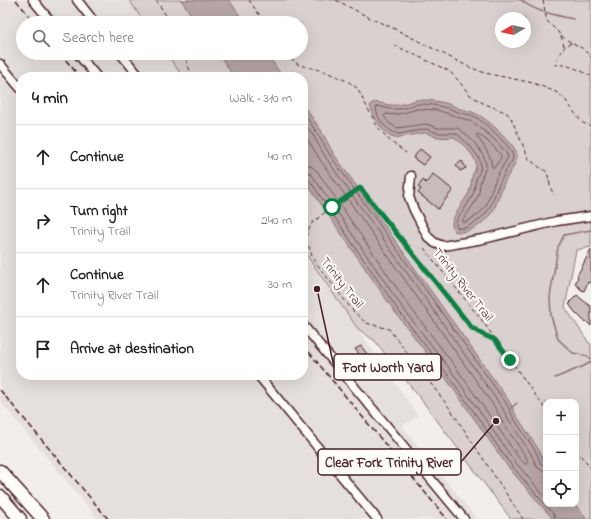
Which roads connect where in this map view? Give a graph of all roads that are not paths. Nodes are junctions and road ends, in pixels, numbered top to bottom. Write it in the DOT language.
graph roads {
  1 [pos="33,0"];
  2 [pos="76,0"];
  3 [pos="46,16"];
  4 [pos="90,16"];
  5 [pos="83,60"];
  6 [pos="126,60"];
  7 [pos="0,64"];
  8 [pos="93,72"];
  9 [pos="136,72"];
  10 [pos="16,83"];
  11 [pos="411,176"];
  12 [pos="591,216"];
  13 [pos="308,331"];
  14 [pos="262,380"];
  15 [pos="0,471"];
  16 [pos="0,496"];
  17 [pos="20,519"];
  18 [pos="43,519"];
  19 [pos="377,519"];
  20 [pos="464,519"];
  1 -- 3 [label="lane"];
  2 -- 4 [label="lane"];
  5 -- 8 [label="lane"];
  6 -- 9 [label="lane"];
  7 -- 10 [label="lane"];
  11 -- 12 [label="lane"];
  13 -- 20 [label="lane"];
  14 -- 19 [label="lane"];
  15 -- 18 [label="highway"];
  16 -- 17 [label="highway"];
}
